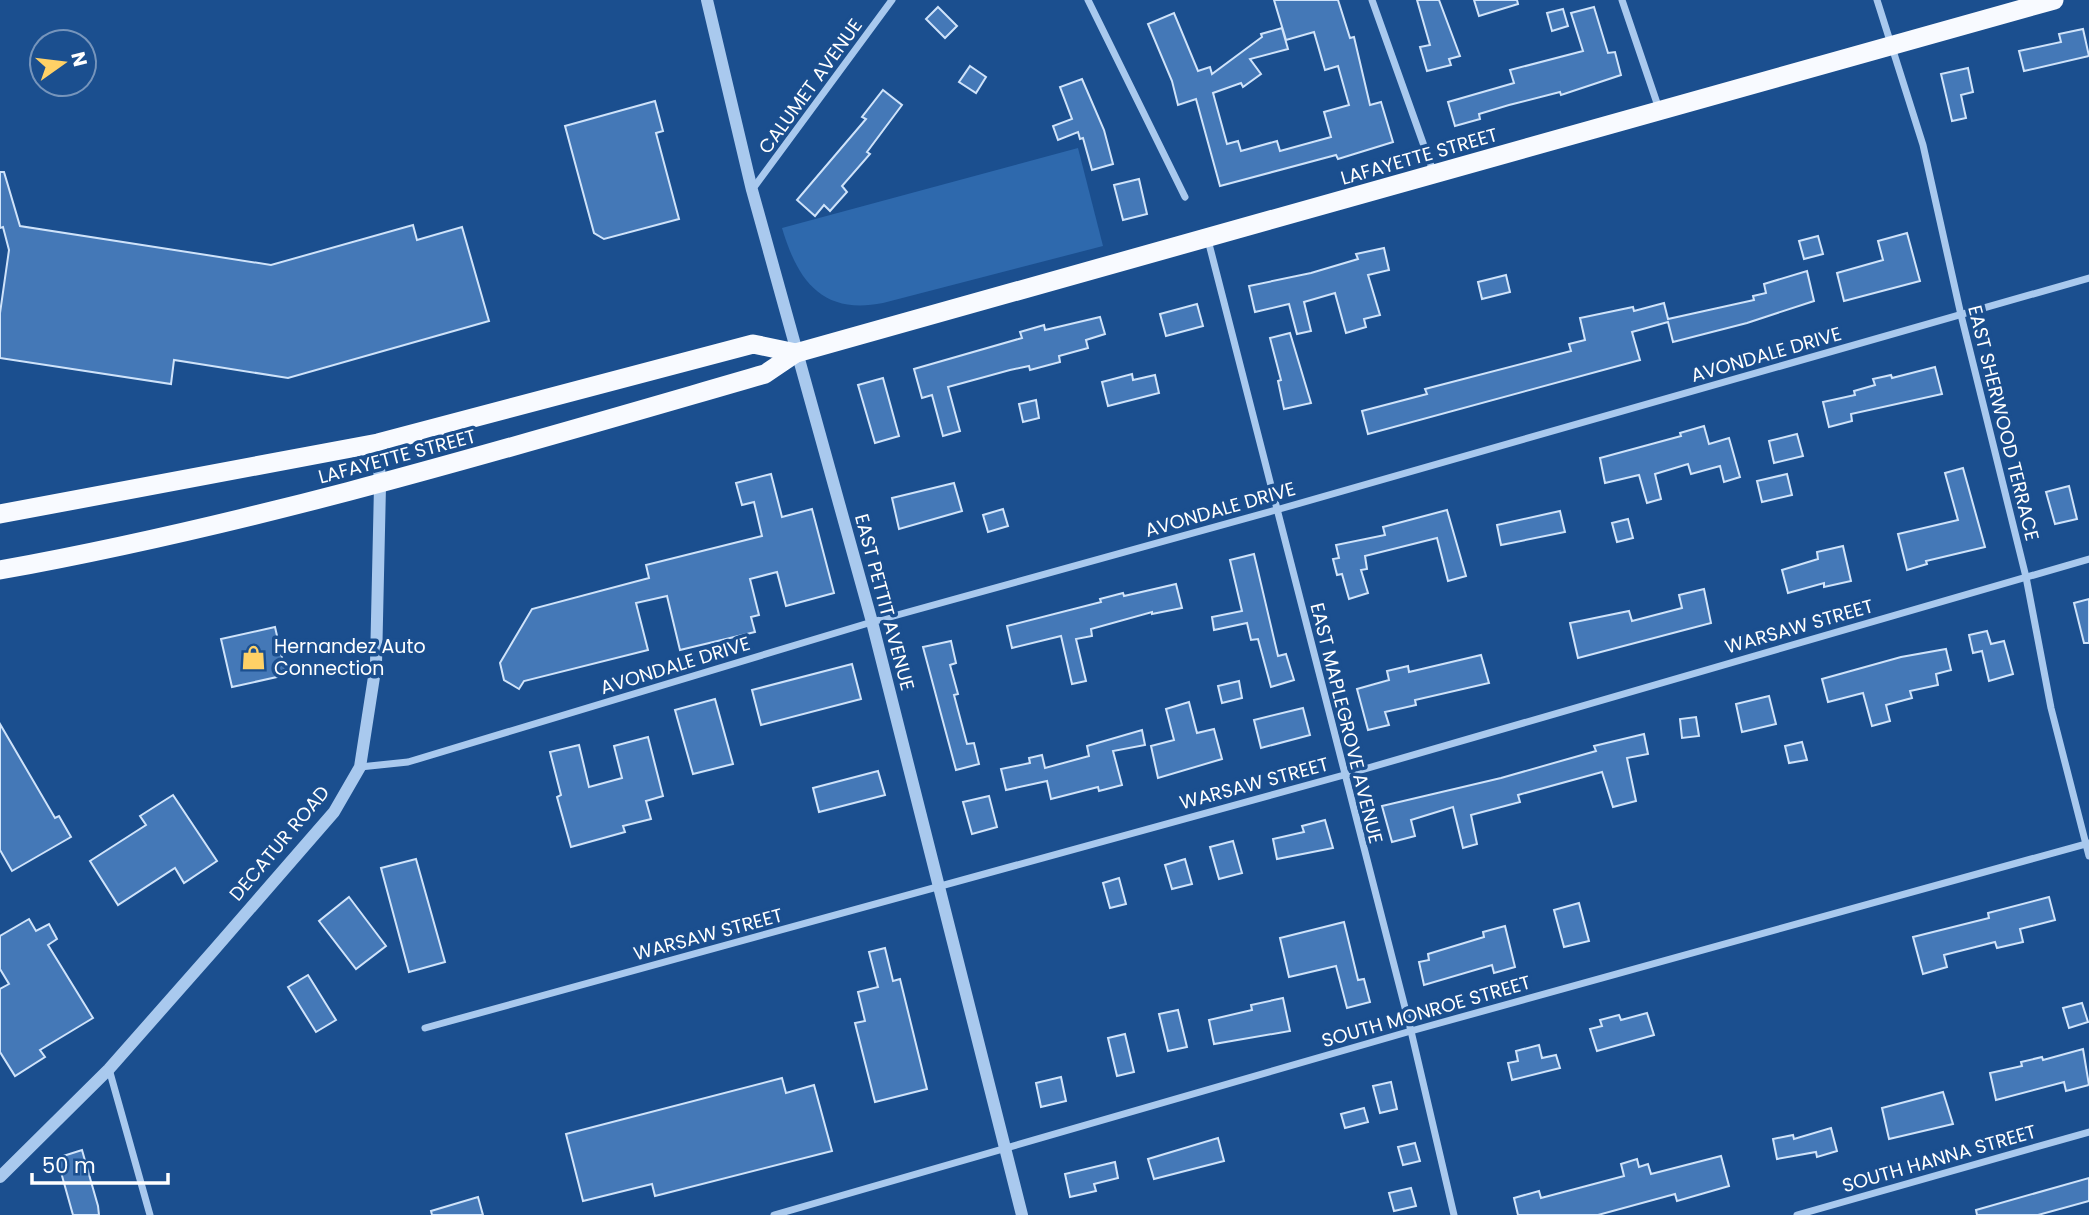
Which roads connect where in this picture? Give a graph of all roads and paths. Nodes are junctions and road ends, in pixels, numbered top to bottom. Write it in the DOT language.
graph roads {
  1 [pos="707,0"];
  2 [pos="892,0"];
  3 [pos="1088,0"];
  4 [pos="1372,0"];
  5 [pos="1622,0"];
  6 [pos="1877,0"];
  7 [pos="2054,0"];
  8 [pos="1894,46"];
  9 [pos="1660,110"];
  10 [pos="1434,175"];
  11 [pos="752,190"];
  12 [pos="1185,197"];
  13 [pos="1208,239"];
  14 [pos="2089,278"];
  15 [pos="1961,315"];
  16 [pos="796,354"];
  17 [pos="378,443"];
  18 [pos="380,485"];
  19 [pos="1276,510"];
  20 [pos="0,514"];
  21 [pos="2089,559"];
  22 [pos="0,570"];
  23 [pos="2025,577"];
  24 [pos="872,622"];
  25 [pos="359,767"];
  26 [pos="1344,775"];
  27 [pos="2087,843"];
  28 [pos="2089,856"];
  29 [pos="940,886"];
  30 [pos="425,1028"];
  31 [pos="1411,1031"];
  32 [pos="109,1069"];
  33 [pos="2089,1132"];
  34 [pos="1006,1149"];
  35 [pos="0,1177"];
  36 [pos="150,1215"];
  37 [pos="774,1215"];
  38 [pos="1022,1215"];
  39 [pos="1454,1215"];
  40 [pos="1797,1215"];
  1 -- 11 [label="street, EAST PETTIT AVENUE"];
  2 -- 11 [label="street, CALUMET AVENUE"];
  3 -- 12 [label="street"];
  4 -- 10 [label="street"];
  5 -- 9 [label="street"];
  6 -- 8 [label="street, EAST SHERWOOD TERRACE"];
  7 -- 8 [label="highway, LAFAYETTE STREET"];
  8 -- 9 [label="highway, LAFAYETTE STREET"];
  8 -- 15 [label="street, EAST SHERWOOD TERRACE"];
  9 -- 10 [label="highway, LAFAYETTE STREET"];
  10 -- 13 [label="highway, LAFAYETTE STREET"];
  11 -- 16 [label="street, EAST PETTIT AVENUE"];
  13 -- 16 [label="highway, LAFAYETTE STREET"];
  13 -- 19 [label="street, EAST MAPLEGROVE AVENUE"];
  14 -- 15 [label="street, AVONDALE DRIVE"];
  15 -- 19 [label="street, AVONDALE DRIVE"];
  15 -- 23 [label="street, EAST SHERWOOD TERRACE"];
  16 -- 17 [label="highway, LAFAYETTE STREET"];
  16 -- 18 [label="highway, LAFAYETTE STREET"];
  16 -- 24 [label="street, EAST PETTIT AVENUE"];
  17 -- 18 [label="street, DECATUR ROAD"];
  17 -- 20 [label="highway, LAFAYETTE STREET"];
  18 -- 22 [label="highway, LAFAYETTE STREET"];
  18 -- 25 [label="street, DECATUR ROAD"];
  19 -- 24 [label="street, AVONDALE DRIVE"];
  19 -- 26 [label="street, EAST MAPLEGROVE AVENUE"];
  21 -- 23 [label="street, WARSAW STREET"];
  23 -- 26 [label="street, WARSAW STREET"];
  23 -- 27 [label="street, EAST SHERWOOD TERRACE"];
  24 -- 25 [label="street, AVONDALE DRIVE"];
  24 -- 29 [label="street, EAST PETTIT AVENUE"];
  25 -- 32 [label="street, DECATUR ROAD"];
  26 -- 29 [label="street, WARSAW STREET"];
  26 -- 31 [label="street, EAST MAPLEGROVE AVENUE"];
  27 -- 28 [label="street, EAST SHERWOOD TERRACE"];
  27 -- 31 [label="street, SOUTH MONROE STREET"];
  29 -- 30 [label="street, WARSAW STREET"];
  29 -- 34 [label="street, EAST PETTIT AVENUE"];
  31 -- 34 [label="street, SOUTH MONROE STREET"];
  31 -- 39 [label="street, EAST MAPLEGROVE AVENUE"];
  32 -- 35 [label="street, DECATUR ROAD"];
  32 -- 36 [label="street"];
  33 -- 40 [label="street, SOUTH HANNA STREET"];
  34 -- 37 [label="street, SOUTH MONROE STREET"];
  34 -- 38 [label="street, EAST PETTIT AVENUE"];
}
